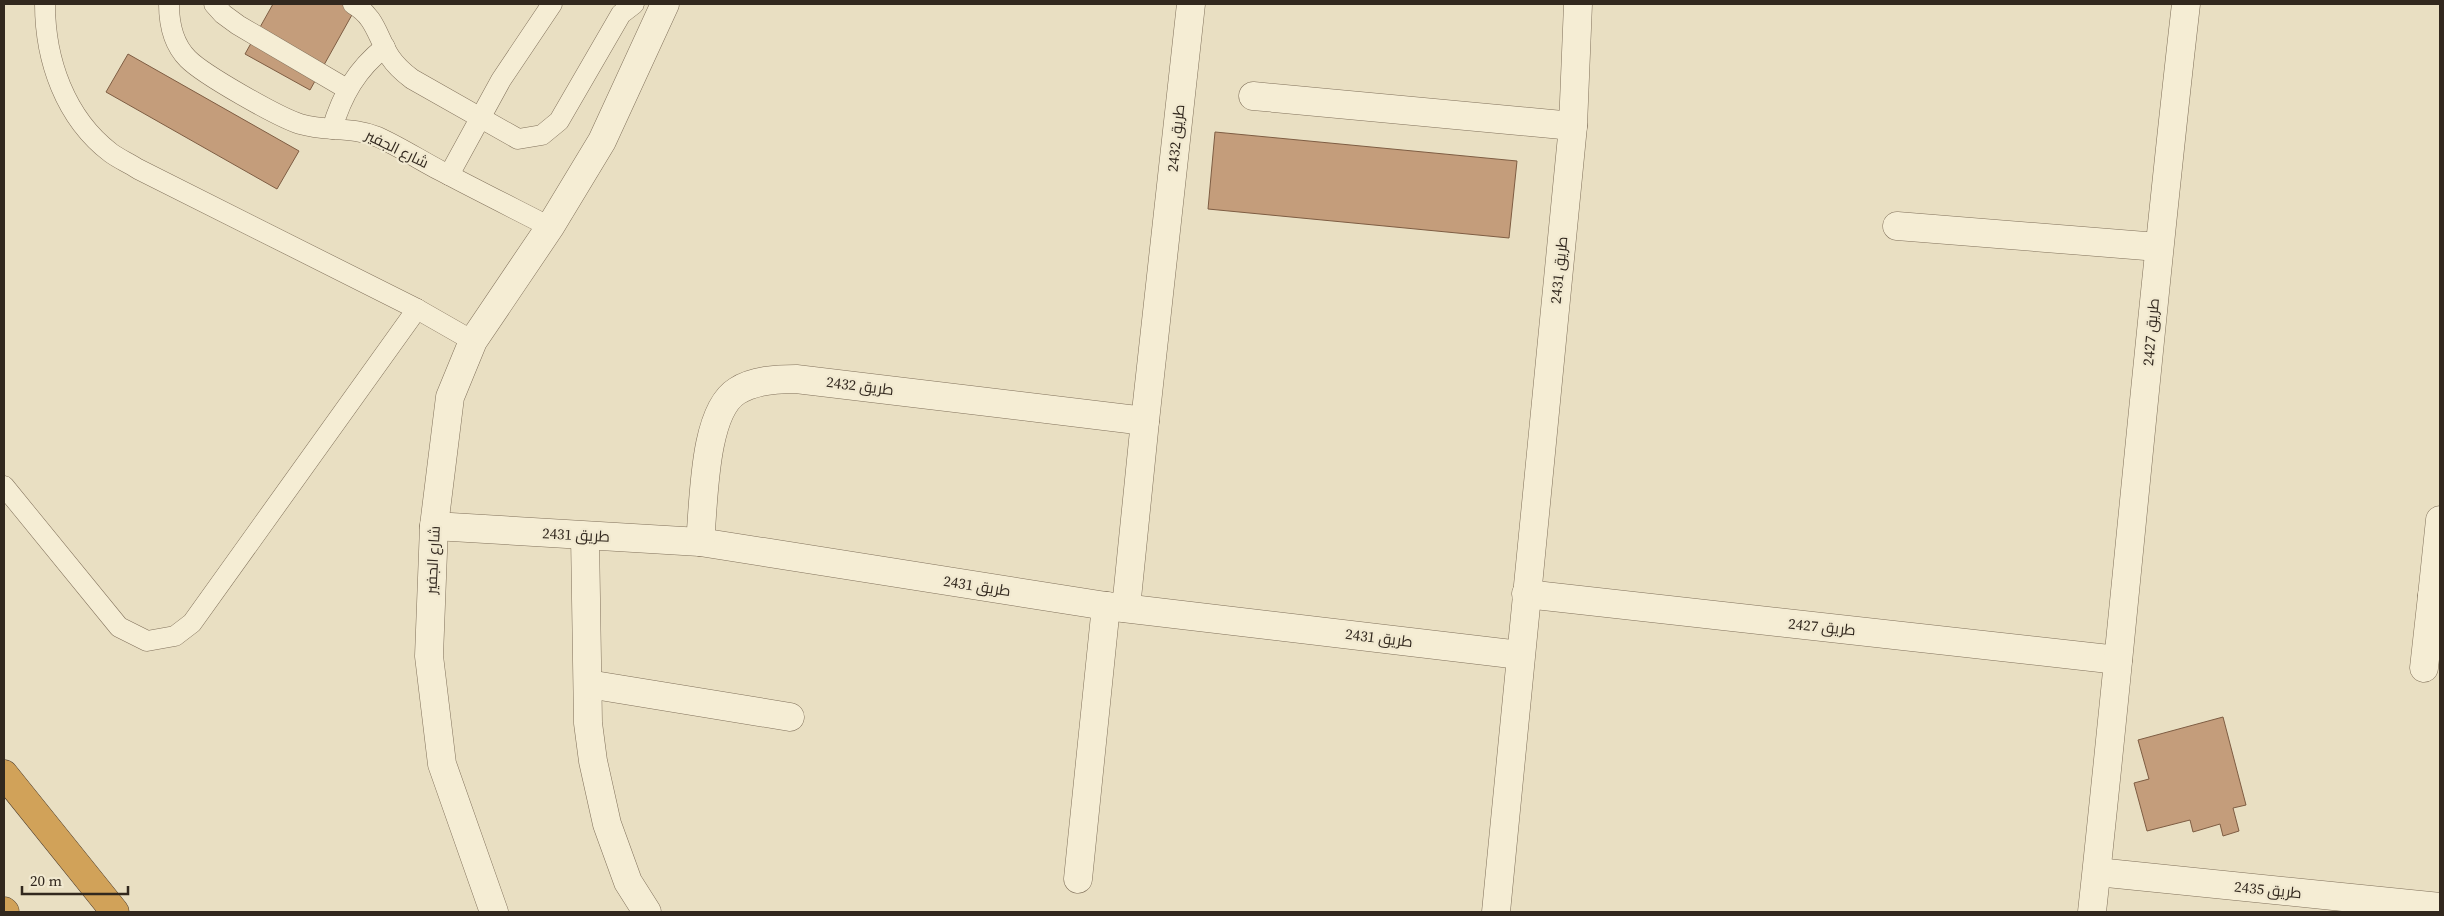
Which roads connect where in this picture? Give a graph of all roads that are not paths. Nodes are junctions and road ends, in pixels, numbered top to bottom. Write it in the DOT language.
graph roads {
  1 [pos="45,4"];
  2 [pos="169,4"];
  3 [pos="214,4"];
  4 [pos="353,4"];
  5 [pos="552,4"];
  6 [pos="634,4"];
  7 [pos="665,4"];
  8 [pos="1191,4"];
  9 [pos="1578,4"];
  10 [pos="2186,4"];
  11 [pos="385,47"];
  12 [pos="347,89"];
  13 [pos="1253,96"];
  14 [pos="480,118"];
  15 [pos="1573,126"];
  16 [pos="332,129"];
  17 [pos="449,175"];
  18 [pos="1897,226"];
  19 [pos="550,227"];
  20 [pos="2158,247"];
  21 [pos="417,309"];
  22 [pos="473,341"];
  23 [pos="1144,421"];
  24 [pos="4,486"];
  25 [pos="2440,520"];
  26 [pos="434,526"];
  27 [pos="585,536"];
  28 [pos="700,542"];
  29 [pos="1526,594"];
  30 [pos="2436,596"];
  31 [pos="1116,607"];
  32 [pos="1520,655"];
  33 [pos="2118,660"];
  34 [pos="2424,668"];
  35 [pos="588,684"];
  36 [pos="790,717"];
  37 [pos="4,774"];
  38 [pos="2097,872"];
  39 [pos="1078,879"];
  40 [pos="2440,907"];
  41 [pos="115,912"];
  42 [pos="494,912"];
  43 [pos="647,912"];
  44 [pos="1496,912"];
  45 [pos="2092,912"];
  1 -- 21 [label="lane"];
  2 -- 16 [label="lane, شارع الجفير"];
  3 -- 12 [label="lane"];
  4 -- 11 [label="lane"];
  5 -- 14 [label="lane"];
  6 -- 14 [label="lane"];
  7 -- 19 [label="street, شارع الجفير"];
  8 -- 23 [label="street, طريق 2432"];
  9 -- 15 [label="street, طريق 2431"];
  10 -- 20 [label="street, طريق 2427"];
  11 -- 12 [label="lane"];
  11 -- 14 [label="lane"];
  12 -- 16 [label="lane"];
  13 -- 15 [label="street"];
  14 -- 17 [label="lane"];
  15 -- 29 [label="street, طريق 2431"];
  16 -- 17 [label="lane, شارع الجفير"];
  17 -- 19 [label="lane, شارع الجفير"];
  18 -- 20 [label="street"];
  19 -- 22 [label="street, شارع الجفير"];
  20 -- 33 [label="street, طريق 2427"];
  21 -- 22 [label="lane"];
  21 -- 24 [label="lane"];
  22 -- 26 [label="street, شارع الجفير"];
  23 -- 28 [label="street, طريق 2432"];
  23 -- 31 [label="street, طريق 2432"];
  25 -- 30 [label="street"];
  26 -- 27 [label="street, طريق 2431"];
  26 -- 42 [label="street, شارع الجفير"];
  27 -- 28 [label="street, طريق 2431"];
  27 -- 35 [label="street"];
  28 -- 31 [label="street, طريق 2431"];
  29 -- 32 [label="street, طريق 2431"];
  29 -- 33 [label="street, طريق 2427"];
  30 -- 34 [label="street"];
  31 -- 32 [label="street, طريق 2431"];
  31 -- 39 [label="street, طريق 2432"];
  32 -- 44 [label="street, طريق 2431"];
  33 -- 38 [label="street, طريق 2427"];
  35 -- 36 [label="street"];
  35 -- 43 [label="street"];
  37 -- 41 [label="highway"];
  38 -- 40 [label="street, طريق 2435"];
  38 -- 45 [label="street, طريق 2427"];
}
